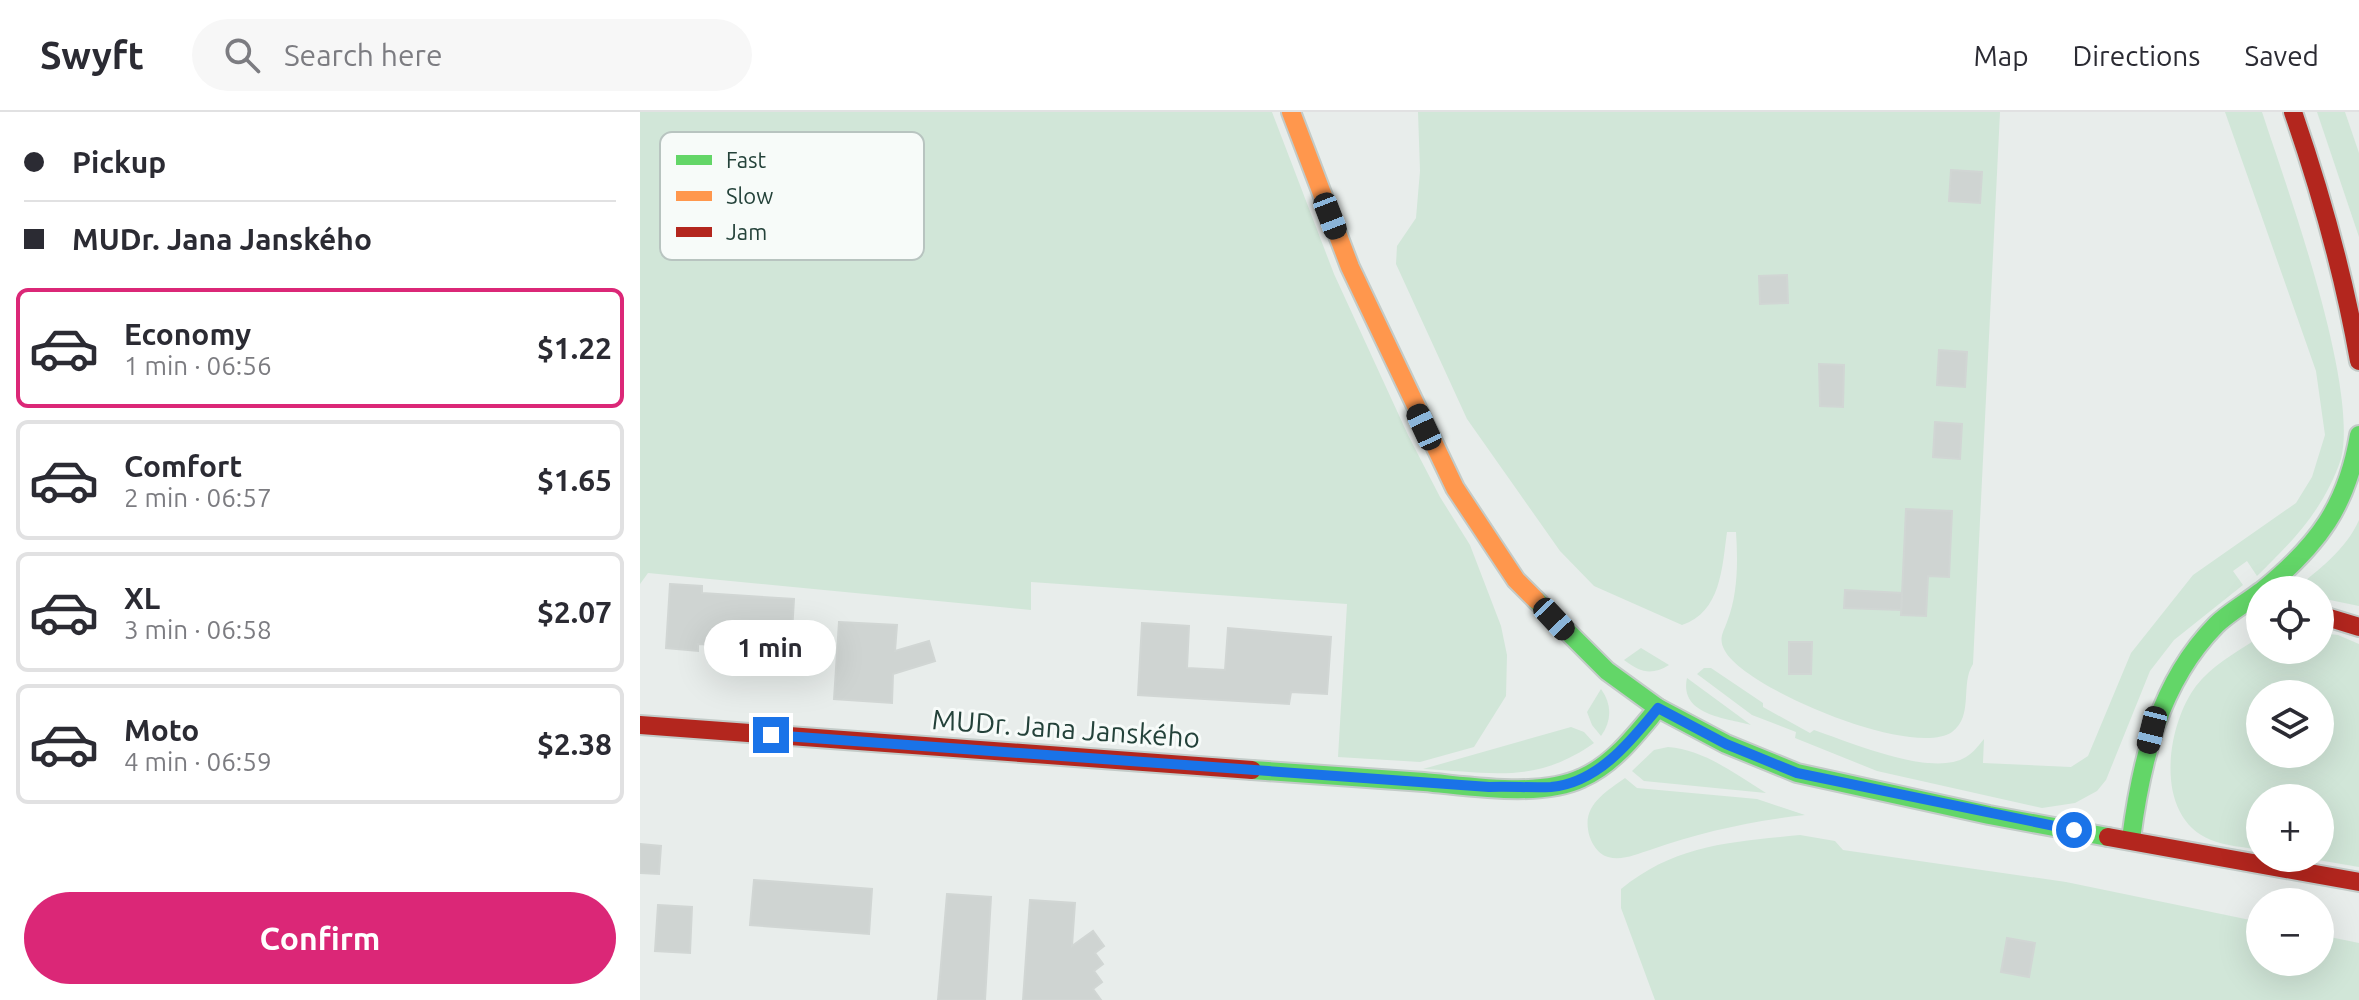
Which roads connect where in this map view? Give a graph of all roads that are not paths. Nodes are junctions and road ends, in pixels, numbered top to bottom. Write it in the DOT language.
graph roads {
  1 [pos="1291,112"];
  2 [pos="2293,112"];
  3 [pos="2318,184"];
  4 [pos="2359,290"];
  5 [pos="2359,361"];
  6 [pos="2359,435"];
  7 [pos="2280,576"];
  8 [pos="2246,603"];
  9 [pos="2334,619"];
  10 [pos="2359,627"];
  11 [pos="2237,633"];
  12 [pos="2197,652"];
  13 [pos="1658,708"];
  14 [pos="640,725"];
  15 [pos="2131,839"];
  16 [pos="2359,882"];
  1 -- 13 [label="main road"];
  2 -- 3 [label="main road"];
  3 -- 4 [label="main road"];
  3 -- 5 [label="main road"];
  6 -- 7 [label="main road"];
  8 -- 12 [label="main road"];
  9 -- 10 [label="main road"];
  11 -- 12 [label="main road"];
  12 -- 15 [label="main road"];
  13 -- 14 [label="main road, MUDr. Jana Janského"];
  13 -- 15 [label="main road"];
  15 -- 16 [label="main road"];
}
